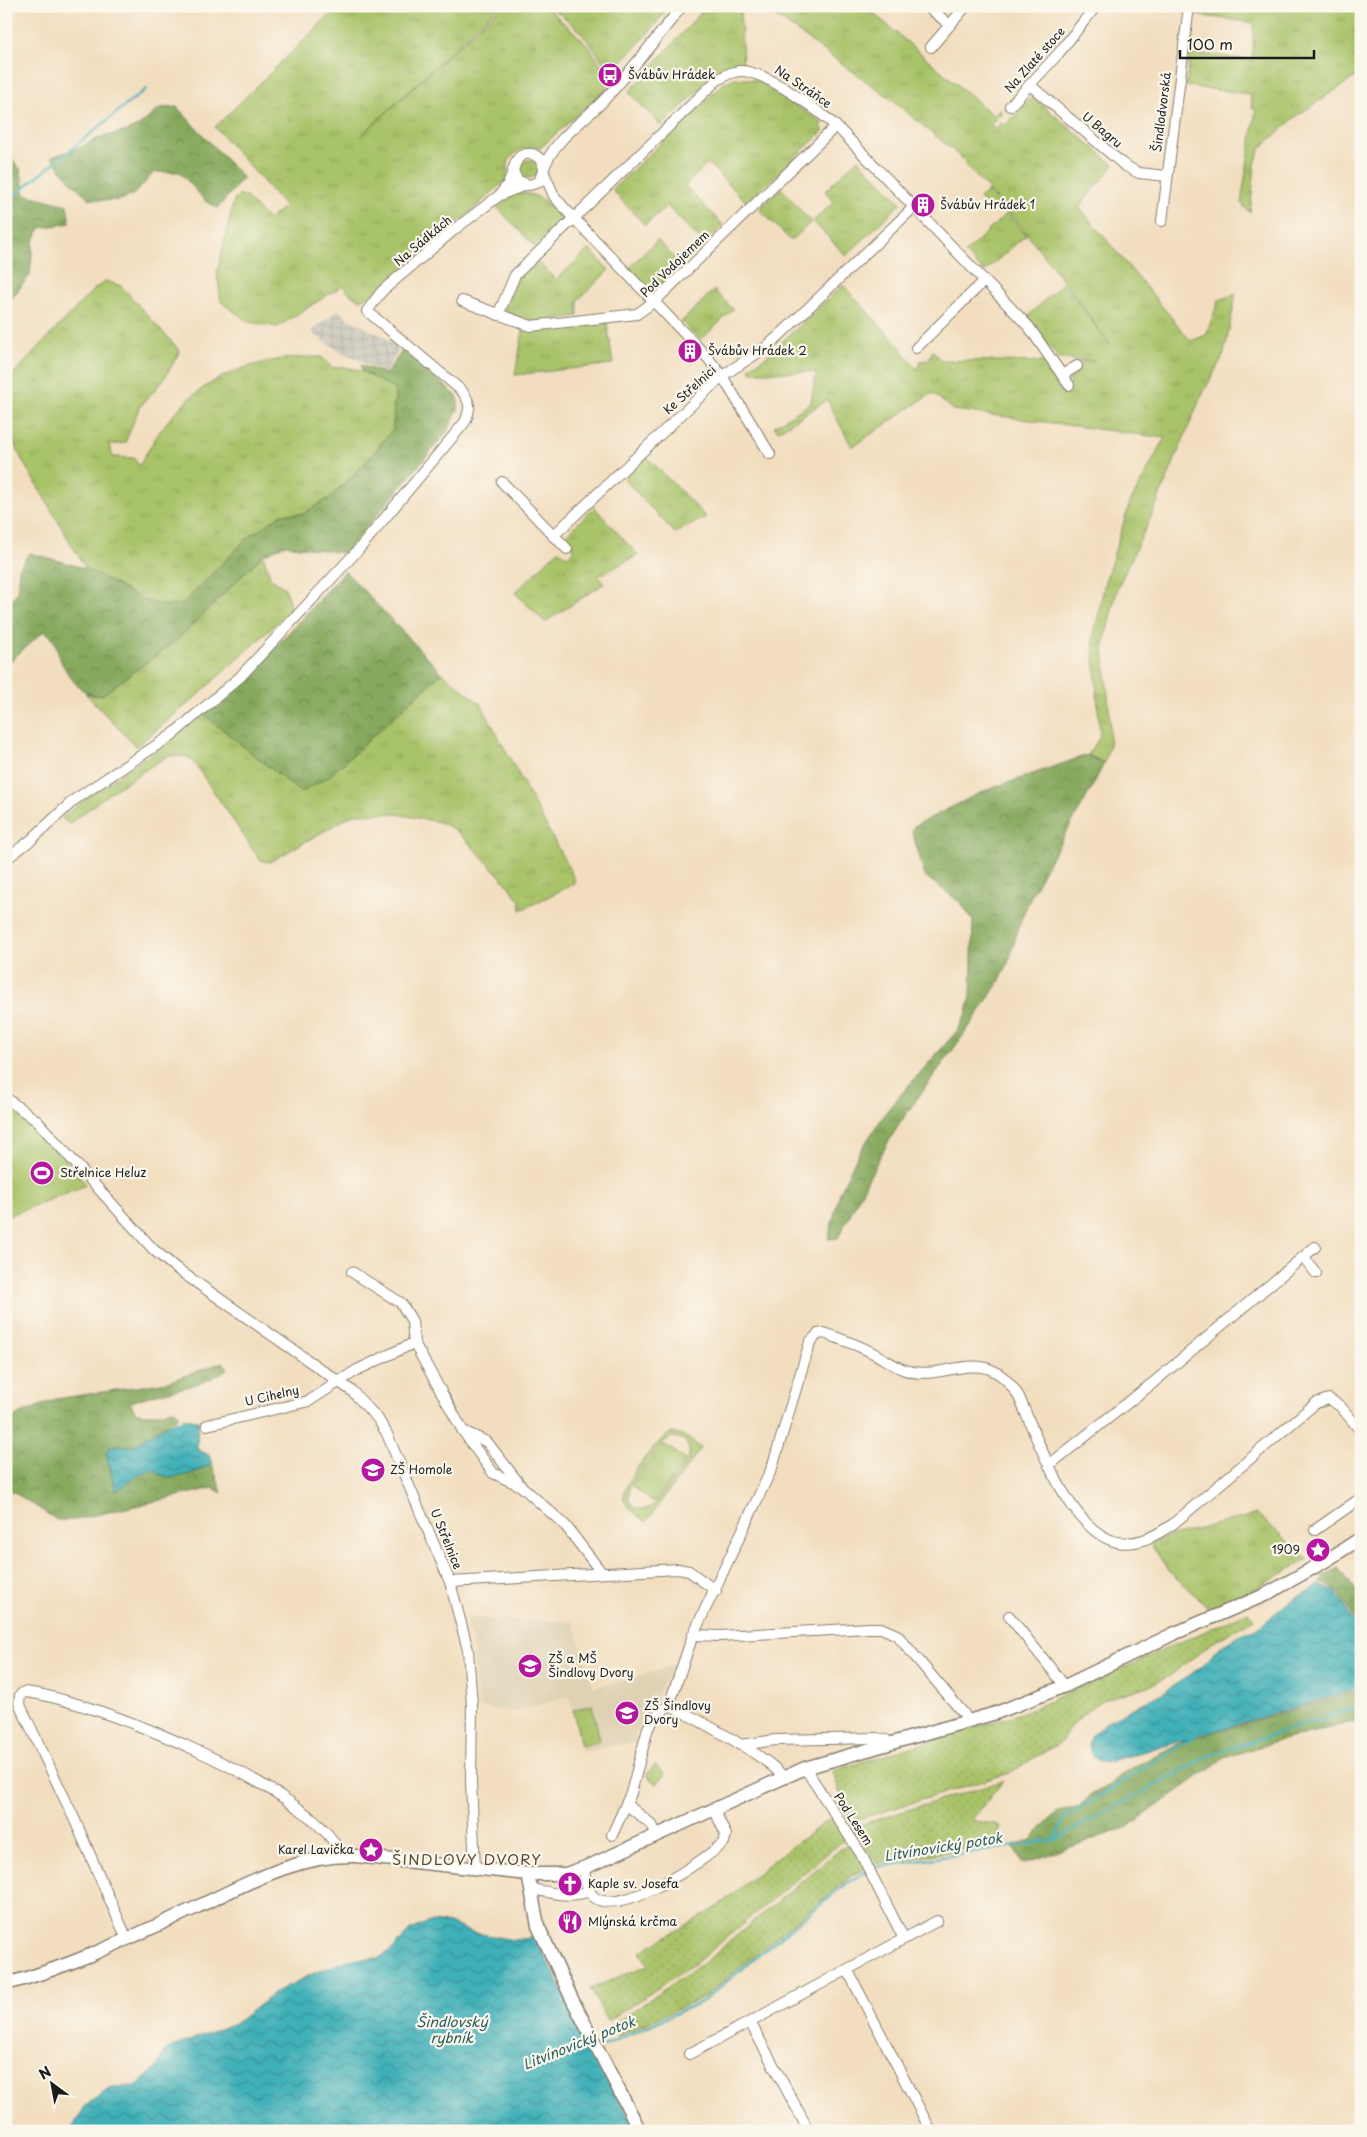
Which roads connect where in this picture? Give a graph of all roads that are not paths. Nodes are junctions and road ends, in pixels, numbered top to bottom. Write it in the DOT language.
graph roads {
  1 [pos="682,6"];
  2 [pos="927,6"];
  3 [pos="966,6"];
  4 [pos="1096,6"];
  5 [pos="1189,6"];
  6 [pos="950,25"];
  7 [pos="931,48"];
  8 [pos="1030,85"];
  9 [pos="1010,106"];
  10 [pos="836,126"];
  11 [pos="558,143"];
  12 [pos="531,154"];
  13 [pos="513,170"];
  14 [pos="544,171"];
  15 [pos="1166,176"];
  16 [pos="527,185"];
  17 [pos="500,195"];
  18 [pos="554,196"];
  19 [pos="914,207"];
  20 [pos="573,218"];
  21 [pos="1162,221"];
  22 [pos="984,281"];
  23 [pos="462,301"];
  24 [pos="654,301"];
  25 [pos="498,316"];
  26 [pos="916,348"];
  27 [pos="1077,366"];
  28 [pos="1062,375"];
  29 [pos="722,376"];
  30 [pos="1069,385"];
  31 [pos="770,454"];
  32 [pos="502,482"];
  33 [pos="553,536"];
  34 [pos="567,549"];
  35 [pos="6,859"];
  36 [pos="6,1098"];
  37 [pos="1315,1248"];
  38 [pos="1303,1257"];
  39 [pos="352,1272"];
  40 [pos="1316,1273"];
  41 [pos="414,1343"];
  42 [pos="338,1381"];
  43 [pos="207,1425"];
  44 [pos="464,1431"];
  45 [pos="1361,1431"];
  46 [pos="1050,1465"];
  47 [pos="521,1486"];
  48 [pos="1361,1498"];
  49 [pos="1315,1530"];
  50 [pos="1361,1538"];
  51 [pos="601,1572"];
  52 [pos="450,1582"];
  53 [pos="716,1590"];
  54 [pos="1009,1616"];
  55 [pos="693,1635"];
  56 [pos="1065,1686"];
  57 [pos="669,1705"];
  58 [pos="967,1721"];
  59 [pos="891,1744"];
  60 [pos="740,1745"];
  61 [pos="805,1768"];
  62 [pos="783,1777"];
  63 [pos="626,1804"];
  64 [pos="714,1809"];
  65 [pos="612,1835"];
  66 [pos="657,1835"];
  67 [pos="341,1856"];
  68 [pos="475,1868"];
  69 [pos="584,1868"];
  70 [pos="528,1874"];
  71 [pos="530,1889"];
  72 [pos="590,1891"];
  73 [pos="937,1921"];
  74 [pos="127,1939"];
  75 [pos="904,1939"];
  76 [pos="848,1971"];
  77 [pos="6,1984"];
  78 [pos="750,2022"];
  79 [pos="689,2054"];
  80 [pos="640,2131"];
  81 [pos="809,2131"];
  82 [pos="931,2131"];
  1 -- 11 [label="street"];
  2 -- 6 [label="street"];
  3 -- 6 [label="street"];
  4 -- 8 [label="street, Na Zlaté stoce"];
  5 -- 15 [label="street, Šindlodvorská"];
  6 -- 7 [label="street"];
  8 -- 9 [label="street, Na Zlaté stoce"];
  8 -- 15 [label="street, U Bagru"];
  10 -- 19 [label="street, Na Stráňce"];
  10 -- 20 [label="street, Na Stráňce"];
  10 -- 24 [label="street, Pod Vodojemem"];
  11 -- 12 [label="street"];
  11 -- 14 [label="street"];
  12 -- 13 [label="street"];
  12 -- 14 [label="street"];
  13 -- 16 [label="street"];
  13 -- 17 [label="street, Na Sádkách"];
  14 -- 16 [label="street"];
  14 -- 18 [label="street"];
  15 -- 21 [label="street, Šindlodvorská"];
  16 -- 17 [label="street, Na Sádkách"];
  16 -- 18 [label="street"];
  17 -- 35 [label="street, Na Sádkách"];
  18 -- 20 [label="street"];
  19 -- 22 [label="street, Na Stráňce"];
  19 -- 29 [label="street, Ke Střelnici"];
  20 -- 24 [label="street"];
  20 -- 25 [label="street, Na Stráňce"];
  22 -- 26 [label="street"];
  22 -- 28 [label="street, Na Stráňce"];
  23 -- 25 [label="street, Pod Vodojemem"];
  24 -- 25 [label="street, Pod Vodojemem"];
  24 -- 29 [label="street"];
  27 -- 28 [label="street"];
  28 -- 30 [label="street, Na Stráňce"];
  29 -- 31 [label="street"];
  29 -- 33 [label="street, Ke Střelnici"];
  32 -- 33 [label="street"];
  33 -- 34 [label="street"];
  36 -- 42 [label="street, U Střelnice"];
  37 -- 38 [label="street"];
  38 -- 40 [label="street"];
  38 -- 46 [label="street"];
  39 -- 41 [label="street"];
  41 -- 42 [label="street"];
  41 -- 44 [label="street"];
  42 -- 43 [label="street, U Cihelny"];
  42 -- 52 [label="street, U Střelnice"];
  44 -- 47 [label="street"];
  44 -- 47 [label="street"];
  45 -- 46 [label="street"];
  46 -- 53 [label="street"];
  47 -- 51 [label="street"];
  48 -- 49 [label="street"];
  50 -- 56 [label="street"];
  51 -- 52 [label="street, U Střelnice"];
  51 -- 53 [label="street, U Střelnice"];
  52 -- 68 [label="street"];
  53 -- 55 [label="street"];
  54 -- 56 [label="street"];
  55 -- 57 [label="street"];
  55 -- 58 [label="street"];
  56 -- 58 [label="street"];
  57 -- 60 [label="street"];
  57 -- 63 [label="street"];
  58 -- 59 [label="street"];
  59 -- 60 [label="street"];
  59 -- 61 [label="street"];
  60 -- 62 [label="street"];
  61 -- 62 [label="street"];
  61 -- 75 [label="street, Pod Lesem"];
  62 -- 64 [label="street"];
  63 -- 65 [label="street"];
  63 -- 66 [label="street"];
  64 -- 66 [label="street"];
  64 -- 72 [label="street"];
  66 -- 69 [label="street"];
  67 -- 68 [label="street"];
  67 -- 74 [label="street"];
  67 -- 74 [label="street"];
  68 -- 70 [label="street"];
  69 -- 70 [label="street"];
  69 -- 72 [label="street"];
  70 -- 71 [label="street"];
  71 -- 72 [label="street"];
  71 -- 80 [label="street"];
  73 -- 75 [label="street"];
  74 -- 77 [label="street"];
  75 -- 76 [label="street"];
  76 -- 78 [label="street"];
  76 -- 82 [label="street"];
  78 -- 79 [label="street"];
  78 -- 81 [label="street"];
}
